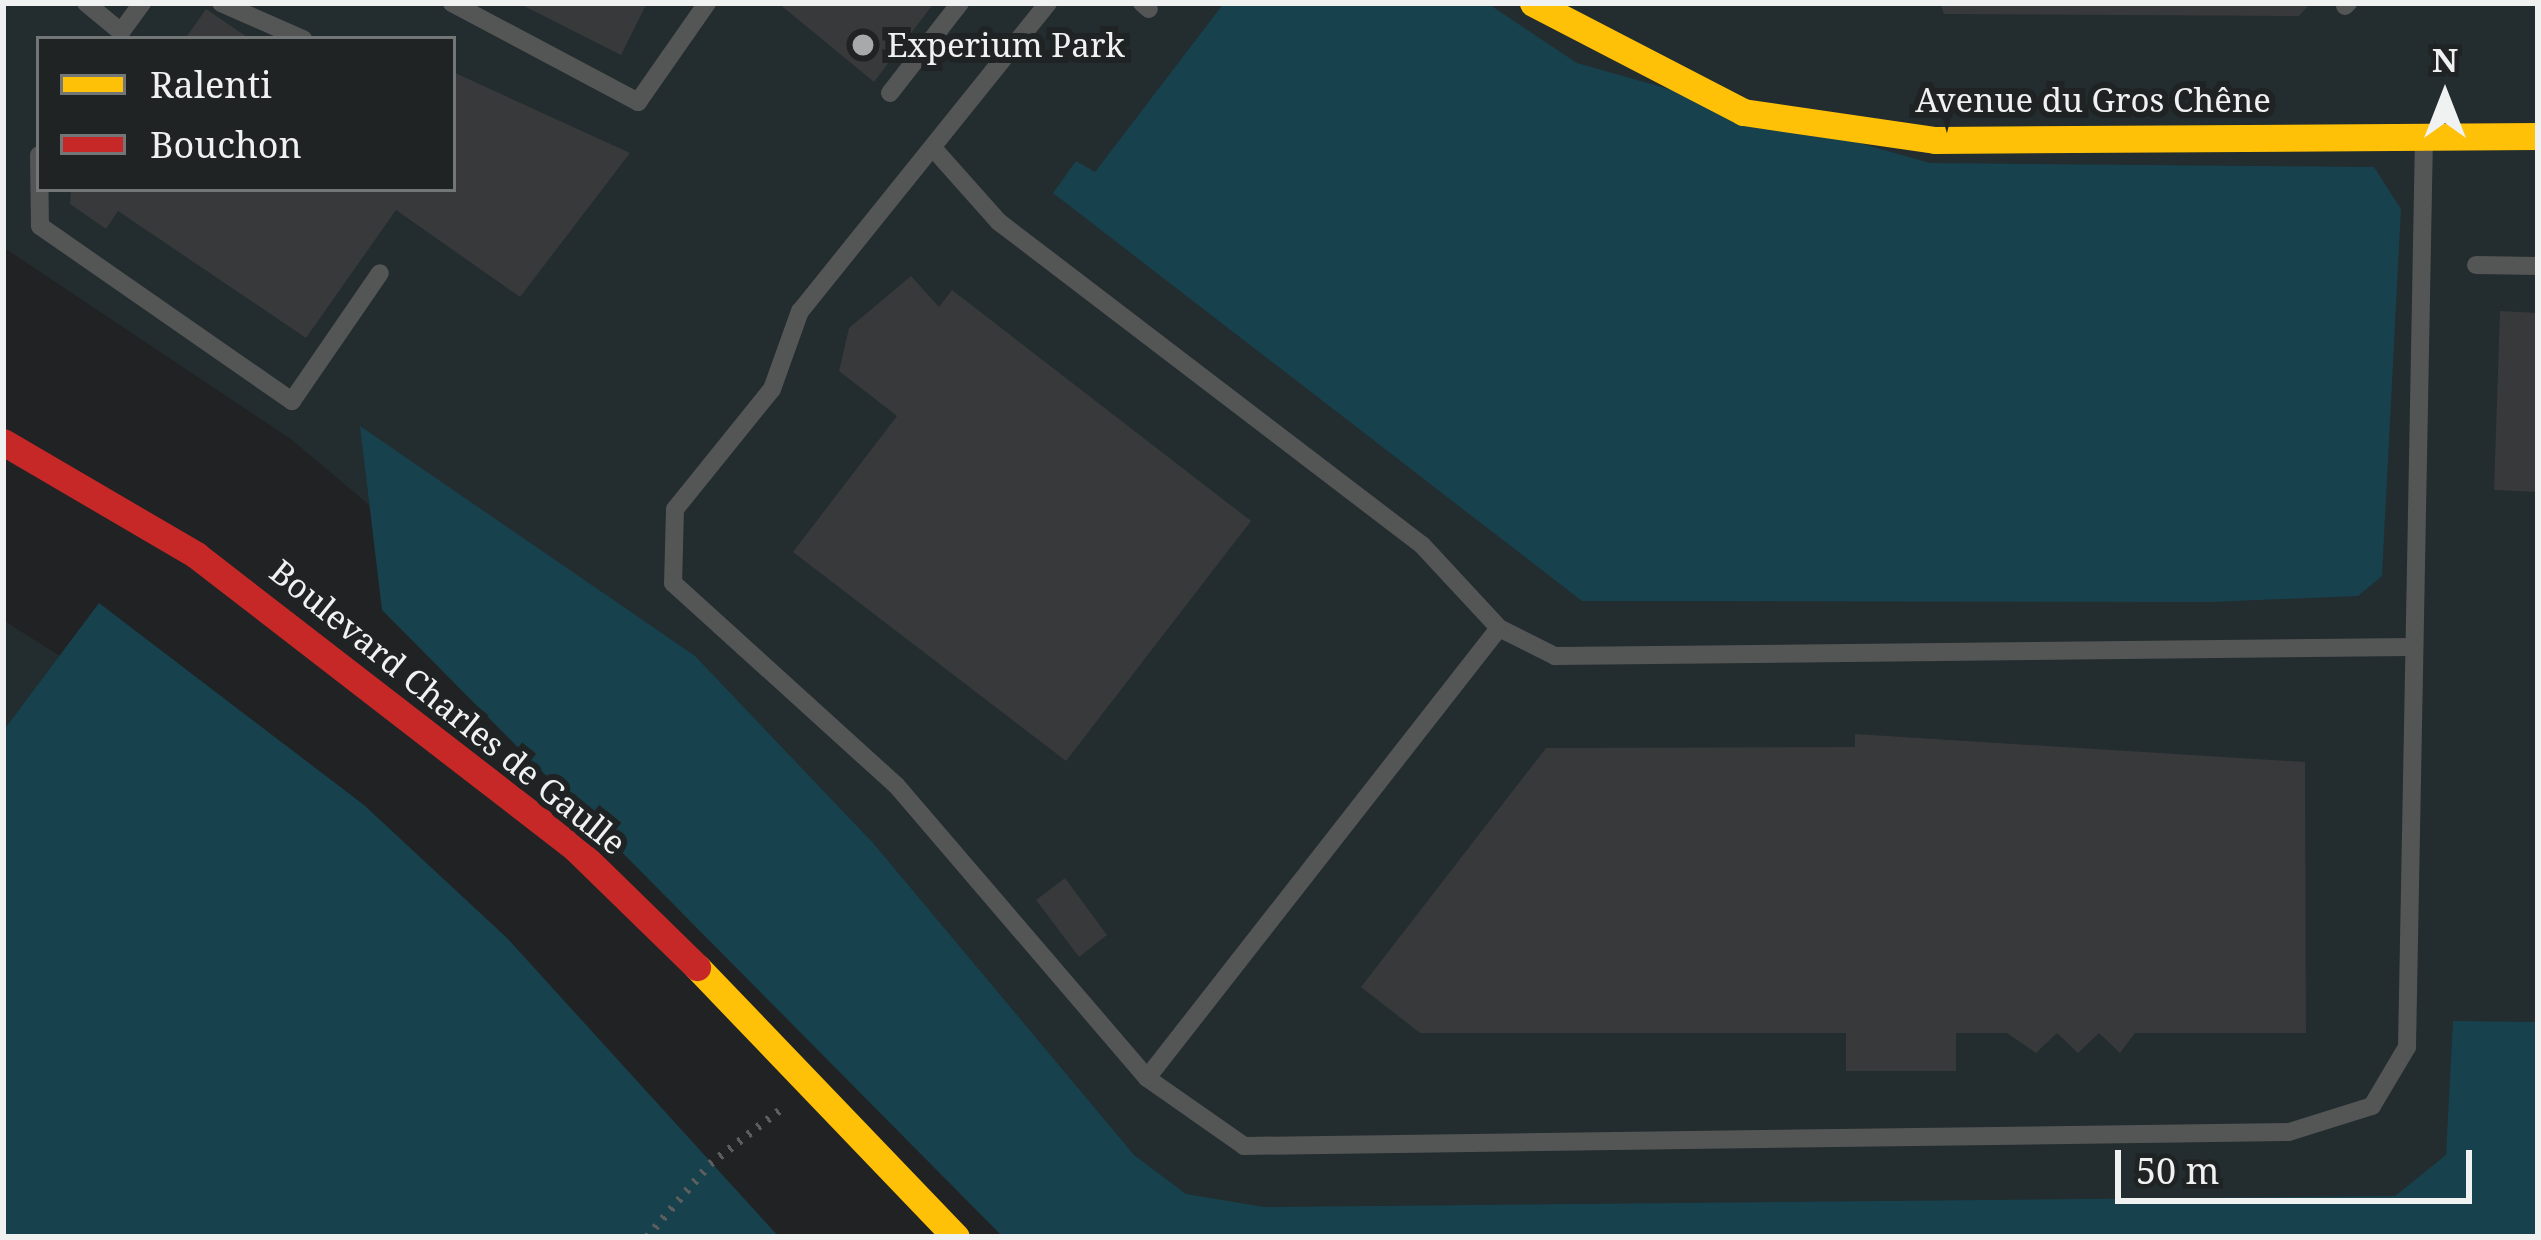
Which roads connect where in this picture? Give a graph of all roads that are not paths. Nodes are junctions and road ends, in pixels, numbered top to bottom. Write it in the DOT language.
graph roads {
  1 [pos="86,3"];
  2 [pos="142,3"];
  3 [pos="221,3"];
  4 [pos="452,3"];
  5 [pos="707,3"];
  6 [pos="959,3"];
  7 [pos="1048,3"];
  8 [pos="1533,3"];
  9 [pos="119,36"];
  10 [pos="296,36"];
  11 [pos="890,93"];
  12 [pos="2424,136"];
  13 [pos="2538,136"];
  14 [pos="933,148"];
  15 [pos="40,192"];
  16 [pos="2476,265"];
  17 [pos="2538,266"];
  18 [pos="380,273"];
  19 [pos="3,442"];
  20 [pos="1499,628"];
  21 [pos="2412,647"];
  22 [pos="1147,1078"];
  23 [pos="956,1237"];
  1 -- 9 [label="lane"];
  2 -- 9 [label="lane"];
  3 -- 10 [label="lane"];
  4 -- 5 [label="lane"];
  6 -- 11 [label="lane"];
  7 -- 14 [label="lane"];
  8 -- 12 [label="street, Avenue du Gros Chêne"];
  12 -- 13 [label="street, Avenue du Gros Chêne"];
  12 -- 21 [label="lane"];
  14 -- 20 [label="lane"];
  14 -- 22 [label="lane"];
  15 -- 18 [label="lane"];
  16 -- 17 [label="lane"];
  19 -- 23 [label="street, Boulevard Charles de Gaulle"];
  20 -- 21 [label="lane"];
  20 -- 22 [label="lane"];
  21 -- 22 [label="lane"];
}
